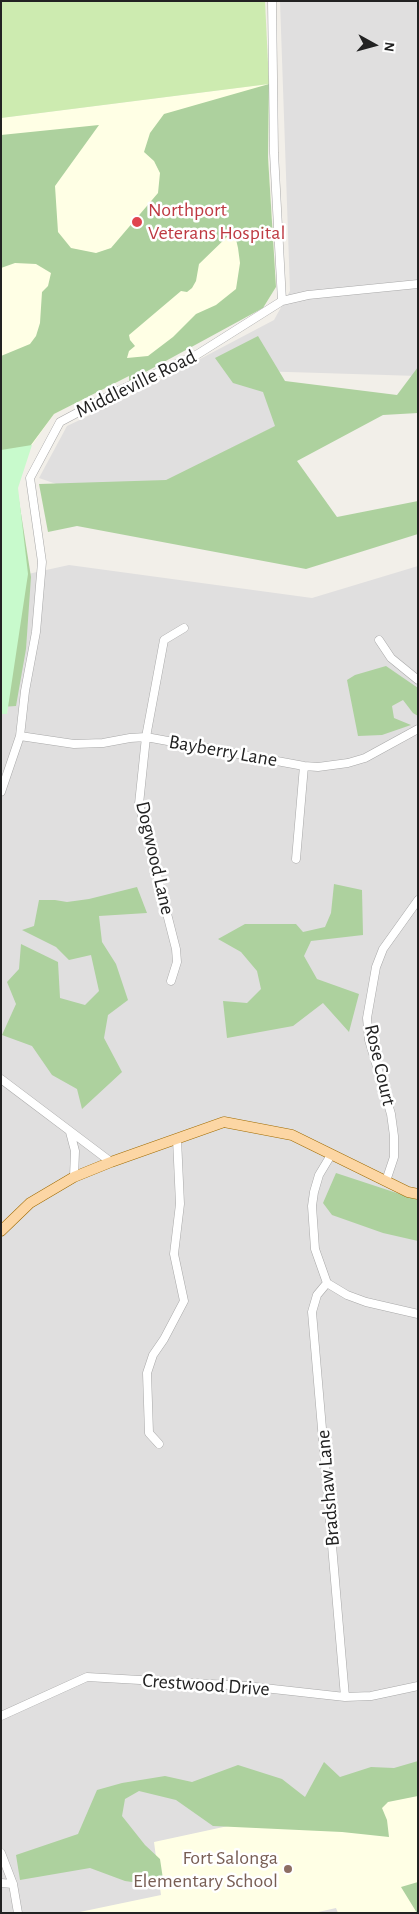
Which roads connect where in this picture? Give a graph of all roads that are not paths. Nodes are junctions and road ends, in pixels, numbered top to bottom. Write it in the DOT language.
graph roads {
  1 [pos="272,1"];
  2 [pos="418,284"];
  3 [pos="282,301"];
  4 [pos="184,628"];
  5 [pos="379,640"];
  6 [pos="418,680"];
  7 [pos="418,729"];
  8 [pos="20,736"];
  9 [pos="146,737"];
  10 [pos="304,766"];
  11 [pos="1,792"];
  12 [pos="296,859"];
  13 [pos="418,900"];
  14 [pos="171,981"];
  15 [pos="1,1079"];
  16 [pos="70,1132"];
  17 [pos="177,1139"];
  18 [pos="331,1155"];
  19 [pos="112,1162"];
  20 [pos="74,1177"];
  21 [pos="386,1181"];
  22 [pos="418,1194"];
  23 [pos="1,1231"];
  24 [pos="327,1283"];
  25 [pos="418,1314"];
  26 [pos="160,1444"];
  27 [pos="418,1686"];
  28 [pos="345,1697"];
  29 [pos="1,1716"];
  30 [pos="1,1853"];
  31 [pos="1,1883"];
  32 [pos="13,1884"];
  33 [pos="18,1913"];
  1 -- 3 [label="street"];
  2 -- 3 [label="street"];
  3 -- 8 [label="street, Middleville Road"];
  4 -- 9 [label="street, Dogwood Lane"];
  5 -- 6 [label="street"];
  7 -- 10 [label="street, Bayberry Lane"];
  8 -- 9 [label="street, Bayberry Lane"];
  8 -- 11 [label="street, Middleville Road"];
  9 -- 10 [label="street, Bayberry Lane"];
  9 -- 14 [label="street, Dogwood Lane"];
  10 -- 12 [label="street"];
  13 -- 21 [label="street, Rose Court"];
  15 -- 16 [label="street"];
  16 -- 19 [label="street"];
  16 -- 20 [label="street"];
  17 -- 18 [label="main road"];
  17 -- 19 [label="main road"];
  17 -- 26 [label="street"];
  18 -- 21 [label="main road"];
  18 -- 24 [label="street"];
  19 -- 20 [label="main road"];
  20 -- 23 [label="main road"];
  21 -- 22 [label="main road"];
  24 -- 25 [label="street"];
  24 -- 28 [label="street, Bradshaw Lane"];
  27 -- 28 [label="street, Crestwood Drive"];
  28 -- 29 [label="street, Crestwood Drive"];
  30 -- 32 [label="street"];
  31 -- 32 [label="street"];
  32 -- 33 [label="street"];
}
